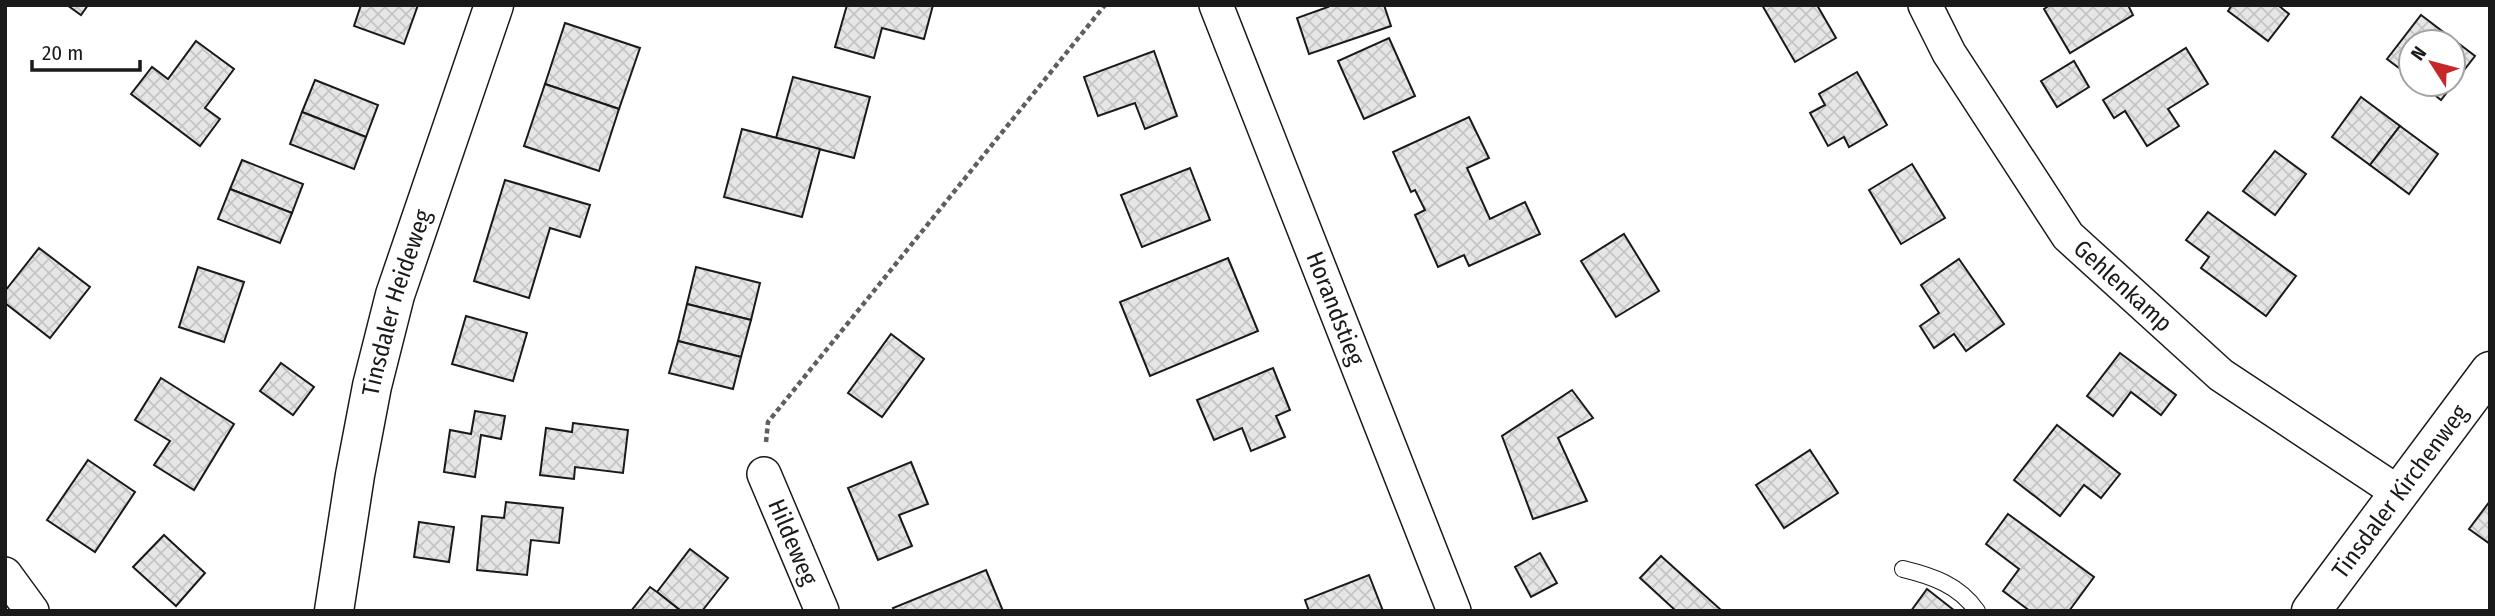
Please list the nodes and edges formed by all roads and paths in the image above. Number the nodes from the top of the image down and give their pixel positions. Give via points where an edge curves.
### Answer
1 (495, 5) edge
2 (1105, 5) edge
3 (1216, 5) edge
4 (1925, 5) edge
5 (2490, 371) edge
6 (764, 474) joint
7 (2399, 493) junction
8 (1903, 569) dead end
9 (5, 574) edge
10 (32, 611) edge
11 (334, 611) edge
12 (822, 611) edge
13 (1454, 611) edge
14 (1978, 611) edge
15 (2311, 611) edge

1 - 11 street, Tinsdaler Heideweg via 395,295 372,386
2 - 6 path via 768,422
3 - 13 street, Horandstieg
4 - 7 street, Gehlenkamp via 1950,53 2068,236 2221,375
5 - 7 street, Tinsdaler Kirchenweg
6 - 12 street, Hildeweg
7 - 15 street, Tinsdaler Kirchenweg
8 - 14 lane via 1958,590
9 - 10 street

